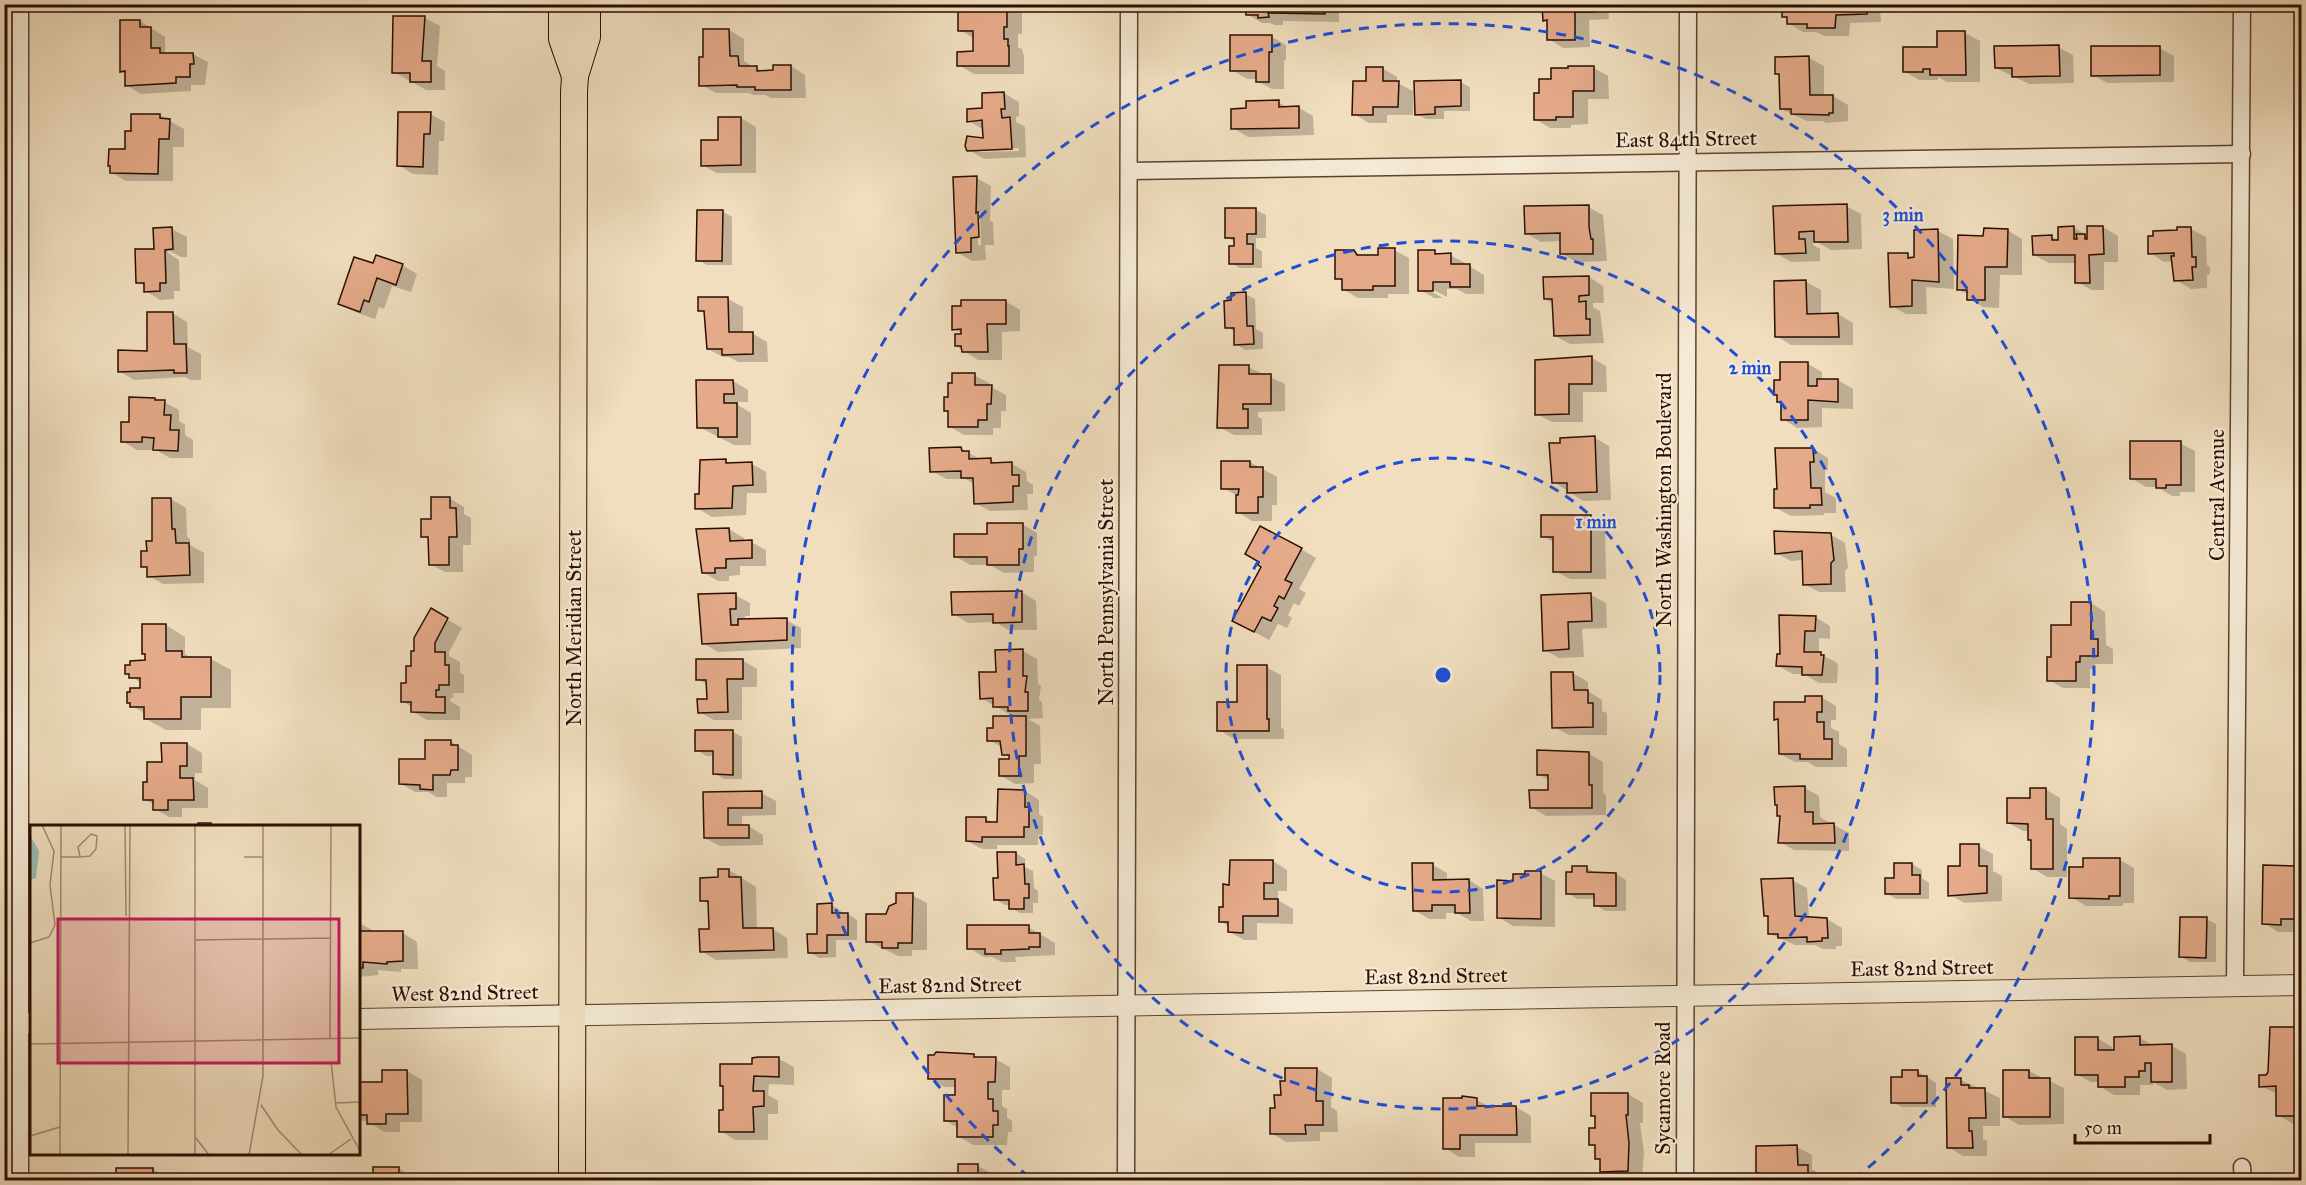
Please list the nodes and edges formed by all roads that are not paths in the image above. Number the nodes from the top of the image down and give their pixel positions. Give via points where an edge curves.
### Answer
1 (20, 4) edge
2 (562, 4) edge
3 (587, 4) edge
4 (1130, 4) edge
5 (1688, 4) edge
6 (2242, 4) edge
7 (575, 76) junction
8 (2242, 154) junction
9 (1688, 161) junction
10 (1130, 171) junction
11 (2301, 985) edge
12 (2235, 986) junction
13 (1685, 996) junction
14 (1126, 1006) junction
15 (571, 1015) junction
16 (360, 1019) edge
17 (19, 1024) edge
18 (20, 1180) edge
19 (572, 1180) edge
20 (1126, 1180) edge
21 (1685, 1180) edge

1 - 17 street
2 - 7 main road, North Meridian Street via 562,39
3 - 7 main road, North Meridian Street via 587,38
4 - 10 street, North Pennsylvania Street
5 - 9 street, North Washington Boulevard
6 - 8 street, Central Avenue
7 - 15 main road, North Meridian Street
8 - 9 street, East 84th Street
8 - 12 street, Central Avenue
9 - 10 street, East 84th Street
9 - 13 street, North Washington Boulevard
10 - 14 street, North Pennsylvania Street
11 - 12 street, East 82nd Street
12 - 13 street, East 82nd Street
13 - 14 street, East 82nd Street
13 - 21 street, Sycamore Road
14 - 15 street, East 82nd Street
14 - 20 street, North Pennsylvania Street
15 - 16 street, West 82nd Street
15 - 19 main road, North Meridian Street
17 - 18 street

